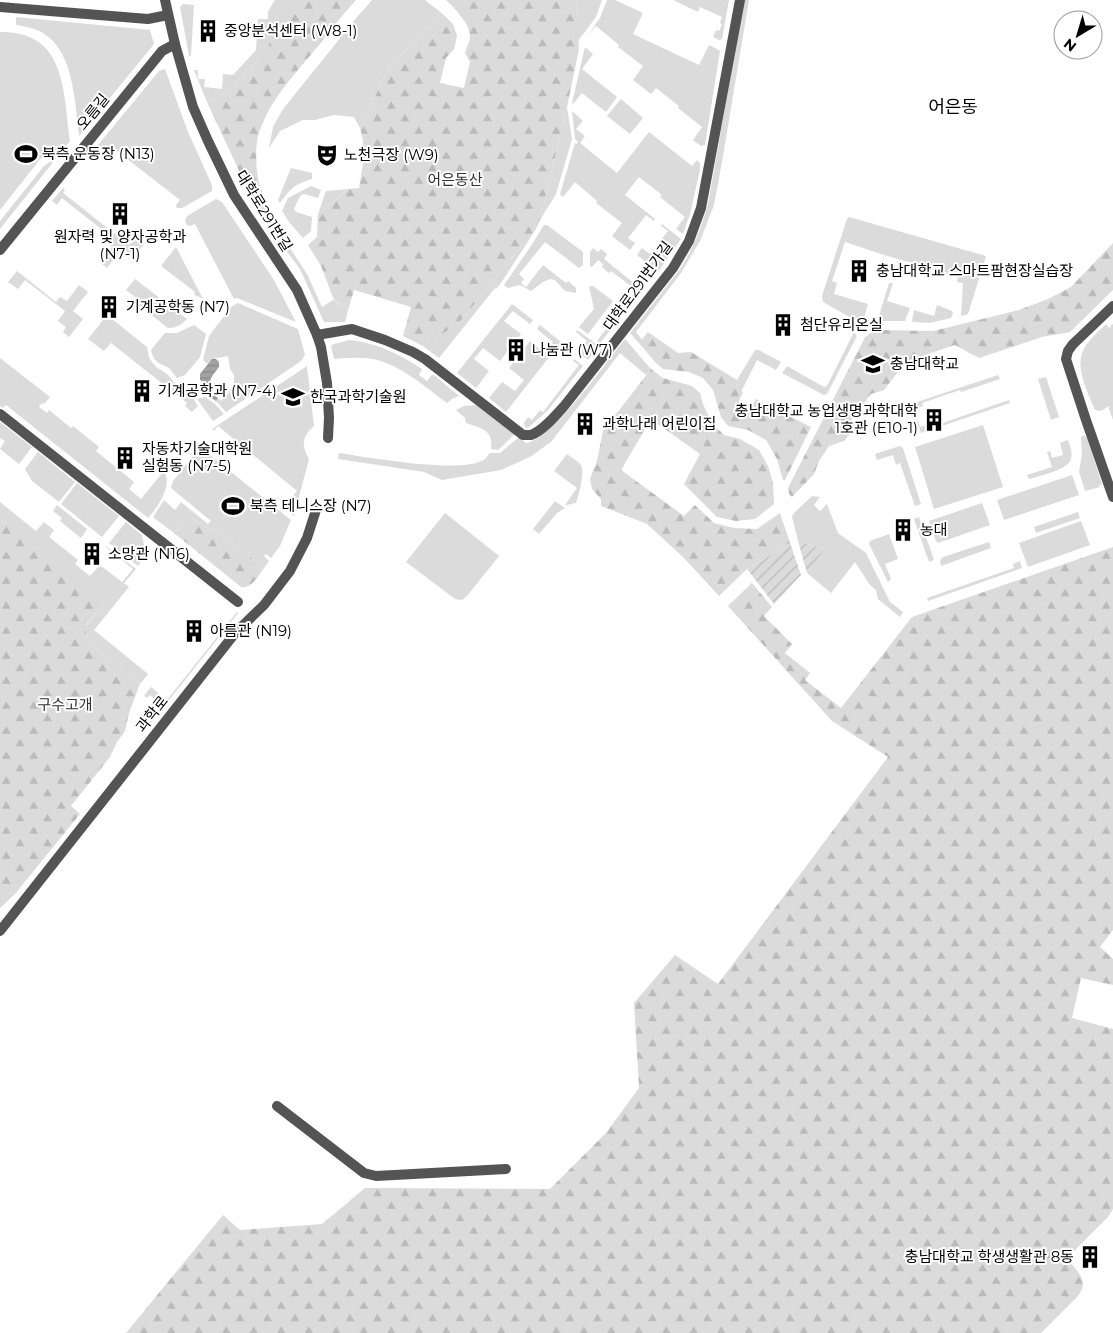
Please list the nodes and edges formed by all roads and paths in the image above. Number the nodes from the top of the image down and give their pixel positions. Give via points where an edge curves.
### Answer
1 (164, 0) edge
2 (740, 0) edge
3 (0, 7) edge
4 (168, 15) junction
5 (175, 44) junction
6 (0, 250) edge
7 (1113, 306) edge
8 (317, 335) junction
9 (0, 414) edge
10 (328, 438) dead end
11 (1113, 497) edge
12 (316, 510) dead end
13 (238, 602) dead end
14 (0, 931) edge
15 (277, 1106) dead end
16 (506, 1169) dead end

1 - 4 street, 대학로291번길
2 - 8 street, 대학로291번가길 via 701,208 688,240 673,268 565,405 539,430 523,435 425,360 385,340 352,329
3 - 4 street via 148,20
4 - 5 street, 대학로291번길
5 - 6 street, 오름길 via 162,51
5 - 8 street, 대학로291번길 via 193,107 231,190 296,290
7 - 11 street via 1070,348 1066,359
8 - 10 street, 대학로291번길 via 327,383
9 - 13 street
12 - 14 street, 과학로 via 307,538 290,571 264,605 236,632
15 - 16 street via 364,1173 376,1176

